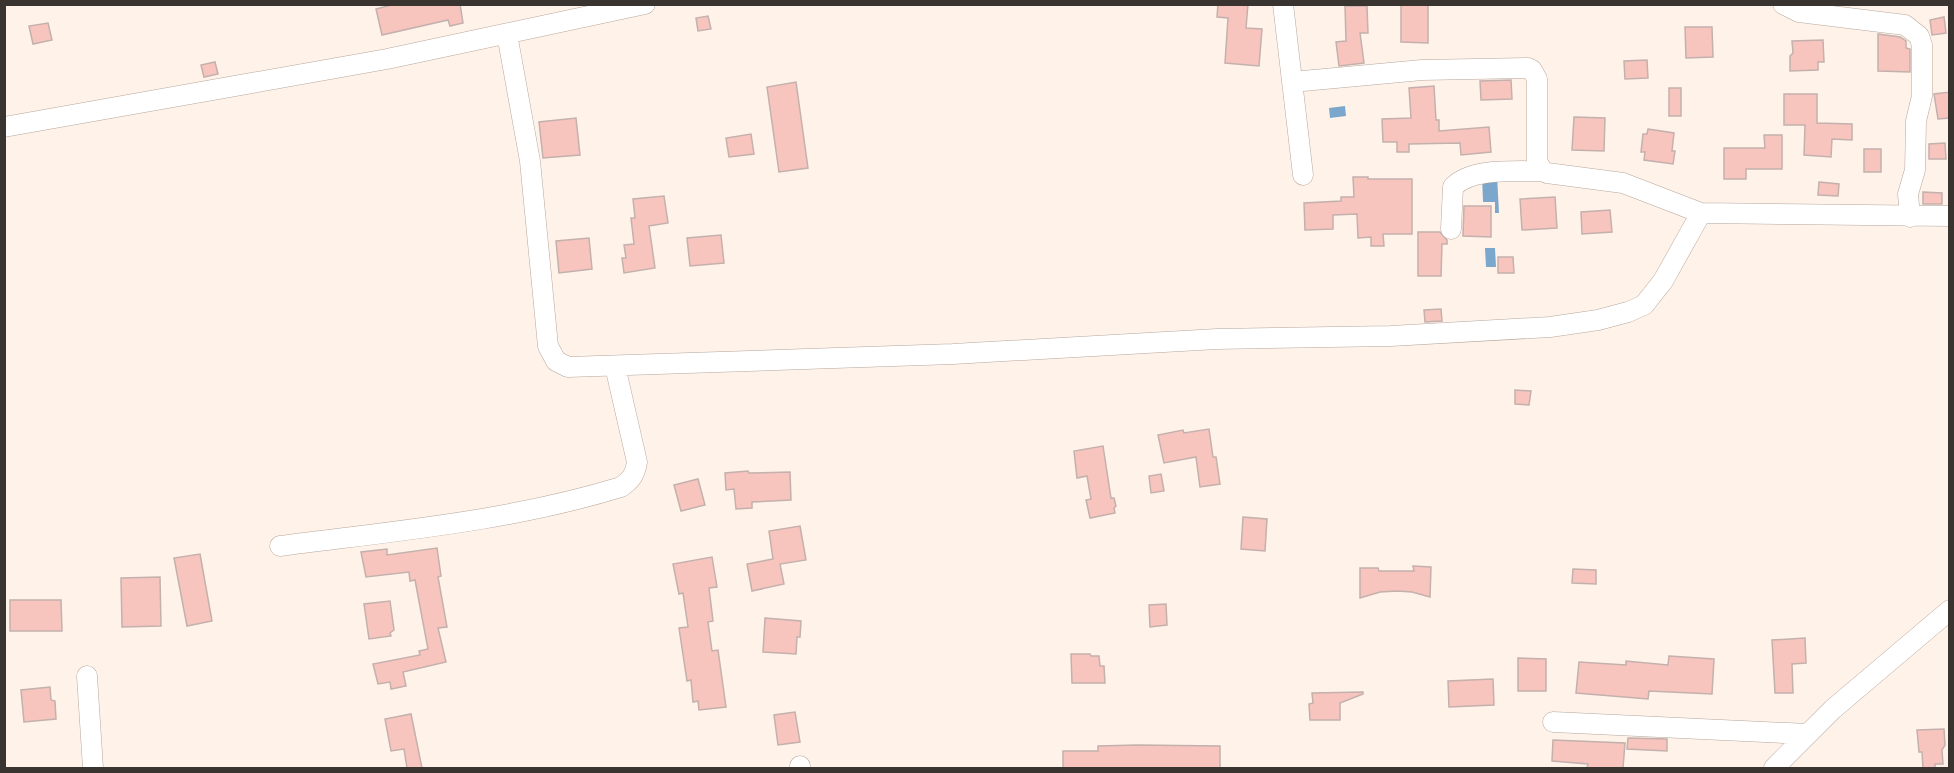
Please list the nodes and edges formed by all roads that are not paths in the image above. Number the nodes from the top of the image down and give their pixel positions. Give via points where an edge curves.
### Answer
1 (645, 4) edge
2 (1283, 4) edge
3 (1783, 4) edge
4 (507, 34) junction
5 (1292, 82) junction
6 (4, 127) edge
7 (1543, 171) junction
8 (1303, 175) dead end
9 (1701, 213) junction
10 (1950, 216) edge
11 (1910, 217) junction
12 (1451, 230) dead end
13 (615, 366) junction
14 (280, 546) dead end
15 (1950, 610) edge
16 (87, 676) dead end
17 (1553, 722) dead end
18 (1807, 734) junction
19 (93, 768) edge
20 (1774, 768) edge

1 - 4 street
2 - 5 street
3 - 11 street via 1799,12 1905,25 1919,36 1922,96 1908,194
4 - 6 street
4 - 13 street via 530,161 548,346 556,361 568,367
5 - 7 street via 1422,70 1527,68 1537,79 1537,156
5 - 8 street
7 - 9 street via 1623,183
7 - 12 street via 1479,174 1460,180 1453,187
9 - 11 street
9 - 13 street via 1663,281 1644,304 1628,312 1588,321 1516,330 1390,336 1218,339 953,354
10 - 11 street
13 - 14 street via 637,462 636,472 621,487 491,519
15 - 18 street
16 - 19 street
17 - 18 street
18 - 20 street

